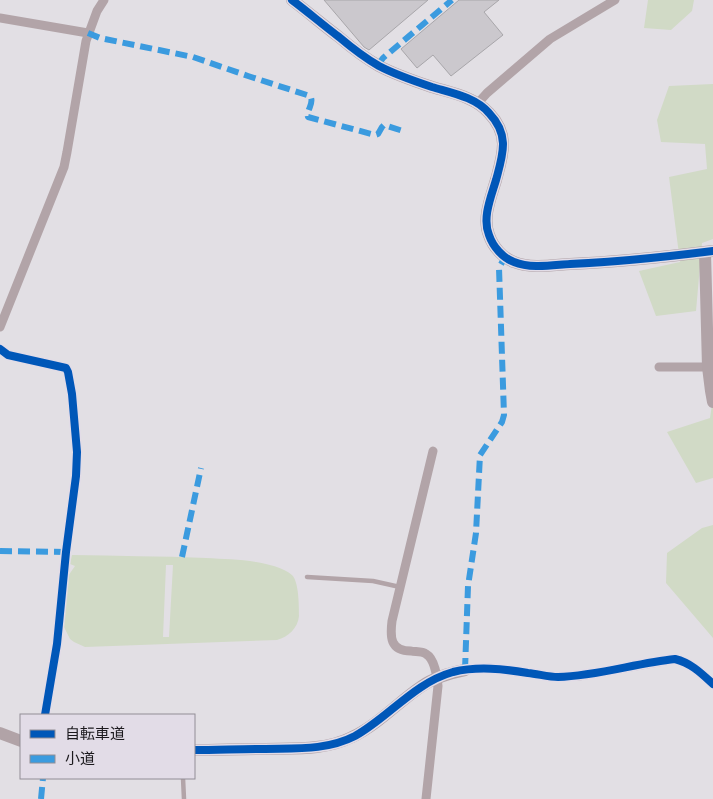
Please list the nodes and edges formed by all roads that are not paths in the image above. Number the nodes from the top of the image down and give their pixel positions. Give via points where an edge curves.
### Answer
1 (104, 0) edge
2 (292, 0) edge
3 (615, 0) edge
4 (0, 18) edge
5 (88, 34) junction
6 (478, 103) junction
7 (709, 252) edge
8 (0, 327) edge
9 (0, 349) edge
10 (659, 367) dead end
11 (708, 367) junction
12 (713, 402) edge
13 (433, 451) dead end
14 (307, 577) dead end
15 (400, 587) junction
16 (465, 670) joint
17 (437, 678) junction
18 (713, 684) edge
19 (46, 714) edge
20 (0, 733) edge
21 (20, 742) edge
22 (195, 750) edge
23 (183, 779) edge
24 (184, 799) edge
25 (426, 799) edge

1 - 5 street
2 - 6 street via 378,65
3 - 6 street via 550,39
4 - 5 street
5 - 8 street via 64,167
6 - 7 street via 492,115 502,136 504,150 486,222 488,235 507,259 531,266
7 - 11 street
9 - 19 street via 8,355 66,368 72,394 76,476
10 - 11 street
11 - 12 street
13 - 15 street
14 - 15 lane via 372,581
15 - 17 street via 391,640 399,649 426,654
16 - 17 street
16 - 18 street via 488,668 556,677 579,676 675,659 694,667
17 - 22 street via 419,688 366,730 340,742 310,748
17 - 25 street
20 - 21 street
23 - 24 lane

